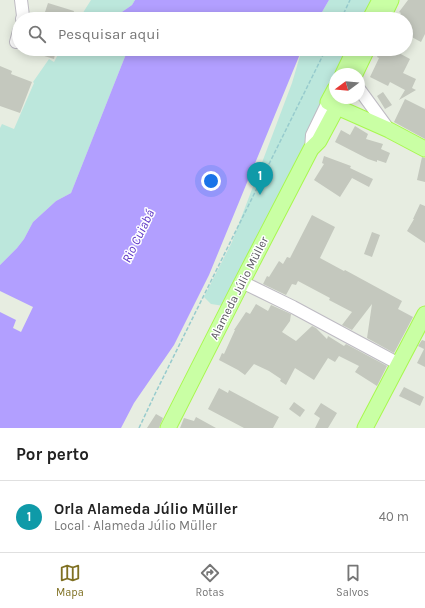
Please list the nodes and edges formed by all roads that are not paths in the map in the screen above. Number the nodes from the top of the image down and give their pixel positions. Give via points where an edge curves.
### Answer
1 (21, 0) edge
2 (380, 0) edge
3 (391, 0) edge
4 (22, 12) edge
5 (374, 12) edge
6 (385, 12) edge
7 (352, 56) edge
8 (364, 56) edge
9 (346, 68) edge
10 (358, 68) edge
11 (365, 97) edge
12 (334, 104) edge
13 (339, 104) edge
14 (389, 130) junction
15 (425, 149) edge
16 (242, 282) junction
17 (425, 314) edge
18 (399, 364) junction
19 (168, 428) edge
20 (365, 428) edge

1 - 4 street
2 - 5 main road
3 - 6 main road
7 - 9 main road
8 - 10 main road
11 - 14 street
12 - 16 main road, Alameda Júlio Müller via 319,141 311,149
13 - 14 main road
14 - 15 main road
16 - 18 street
16 - 19 main road, Alameda Júlio Müller
17 - 18 main road
18 - 20 main road

